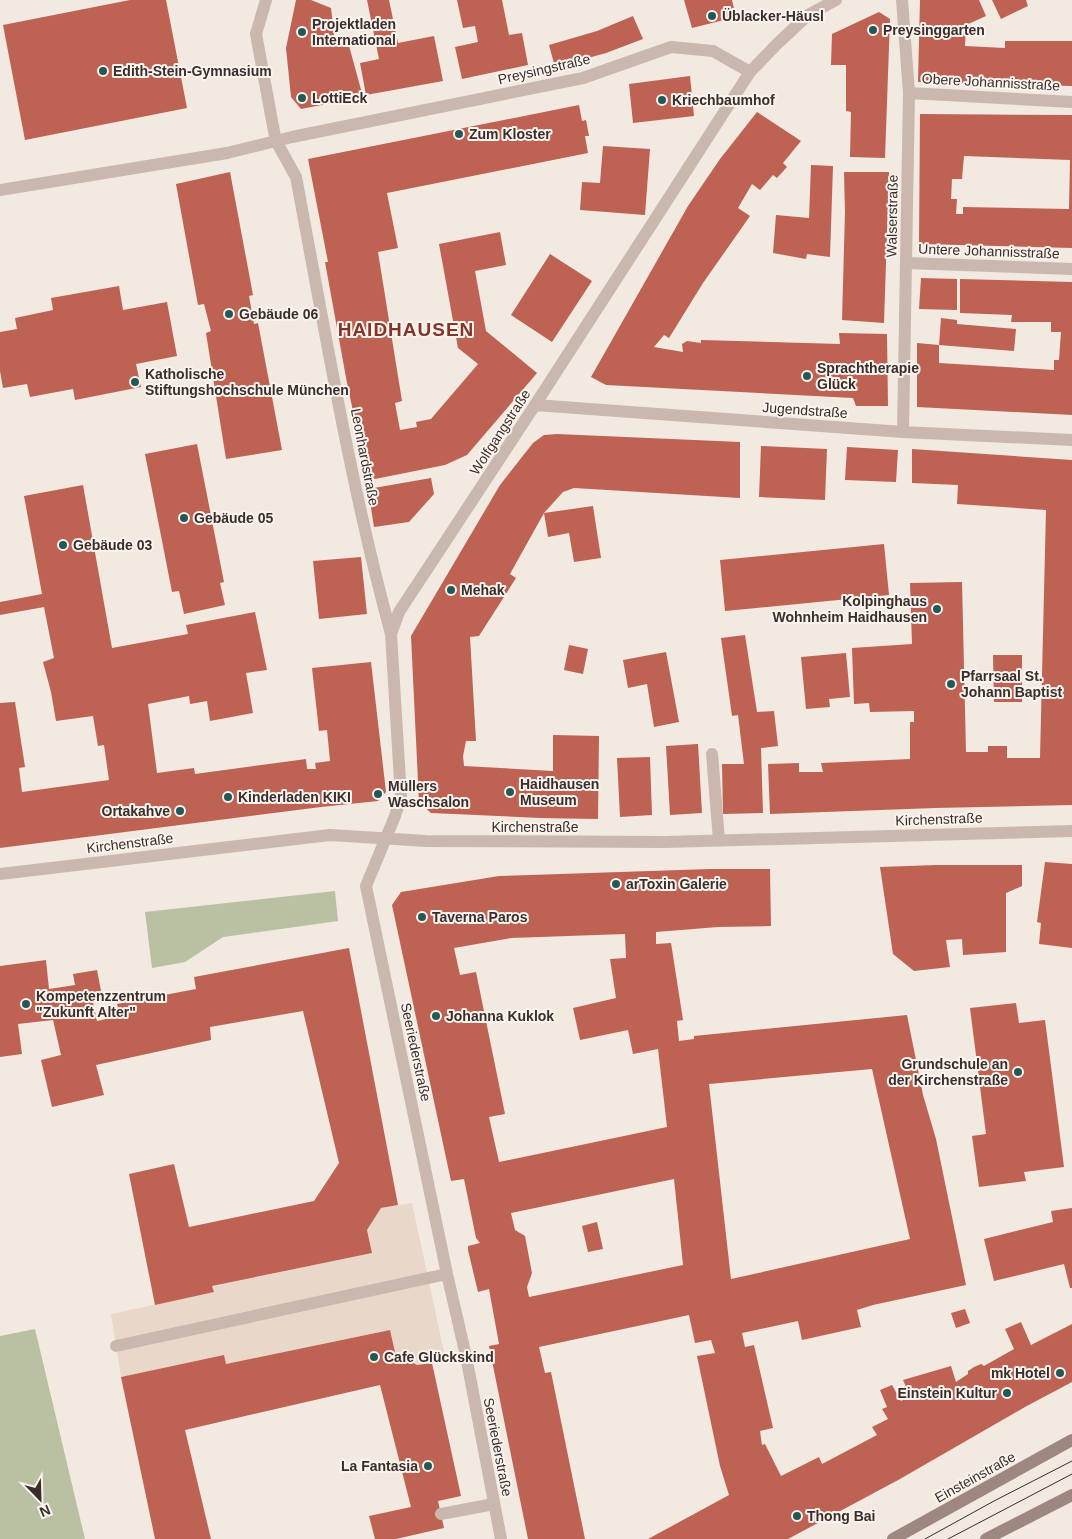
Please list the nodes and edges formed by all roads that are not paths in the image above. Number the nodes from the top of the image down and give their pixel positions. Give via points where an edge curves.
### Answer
1 (266, 0) edge
2 (836, 0) edge
3 (902, 0) edge
4 (750, 72) junction
5 (909, 93) junction
6 (1072, 102) edge
7 (276, 141) junction
8 (0, 190) edge
9 (906, 263) junction
10 (1072, 268) edge
11 (536, 405) junction
12 (903, 432) junction
13 (1072, 440) edge
14 (391, 634) junction
15 (712, 754) dead end
16 (1072, 831) edge
17 (385, 839) junction
18 (719, 840) junction
19 (0, 874) edge
20 (447, 1274) junction
21 (116, 1346) dead end
22 (1072, 1440) edge
23 (1072, 1495) edge
24 (494, 1504) junction
25 (441, 1514) dead end
26 (501, 1539) edge
27 (893, 1539) edge
28 (986, 1539) edge

1 - 7 street, Leonhardstraße via 256,34
2 - 4 street via 808,15
3 - 5 street, Walserstraße
4 - 7 street, Preysingstraße via 713,51 671,47 583,78
4 - 11 street, Wolfgangstraße
5 - 6 street, Obere Johannisstraße
5 - 9 street, Walserstraße
7 - 8 street, Preysingstraße
7 - 14 street, Leonhardstraße via 296,177 355,486 372,567
9 - 10 street, Untere Johannisstraße
9 - 12 street, Walserstraße
11 - 12 street, Jugendstraße
11 - 14 street, Wolfgangstraße via 399,612
12 - 13 street, Jugendstraße
14 - 17 street, Wolfgangstraße via 401,797
15 - 18 street
16 - 18 street, Kirchenstraße
17 - 18 street, Kirchenstraße via 444,842
17 - 19 street, Kirchenstraße via 330,835
17 - 20 street, Seeriederstraße via 366,886
20 - 21 street
20 - 24 street, Seeriederstraße
22 - 27 main road, Einsteinstraße
23 - 28 main road
24 - 25 street
24 - 26 street, Seeriederstraße

